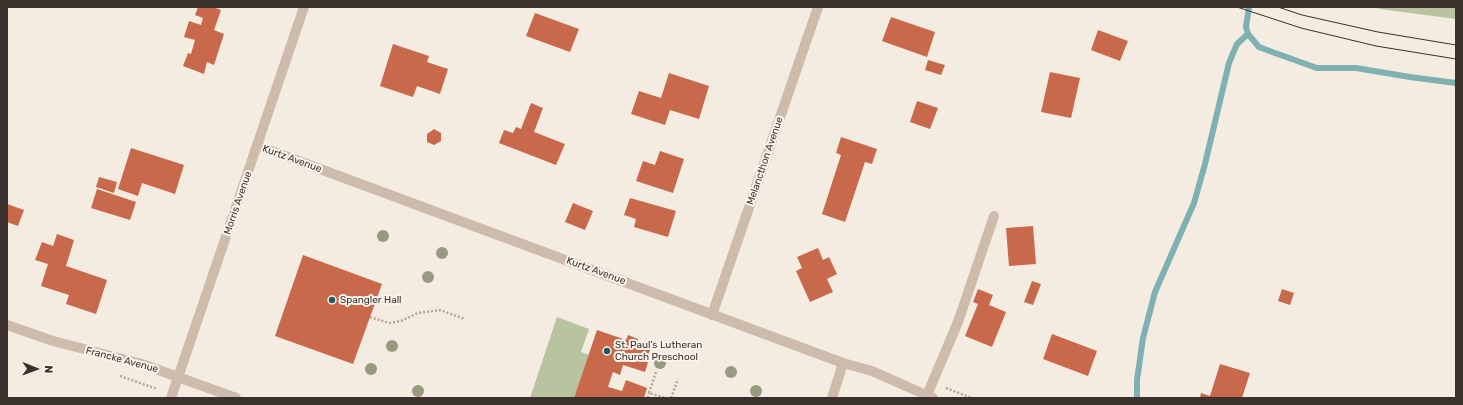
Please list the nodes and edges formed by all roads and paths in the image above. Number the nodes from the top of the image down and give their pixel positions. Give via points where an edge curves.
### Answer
1 (304, 7) edge
2 (818, 7) edge
3 (258, 146) junction
4 (994, 216) dead end
5 (712, 315) junction
6 (370, 316) dead end
7 (465, 319) dead end
8 (7, 325) edge
9 (843, 364) junction
10 (656, 372) dead end
11 (178, 377) junction
12 (678, 379) dead end
13 (649, 393) junction
14 (930, 396) edge
15 (171, 398) edge
16 (236, 398) edge
17 (648, 398) edge
18 (666, 398) edge
19 (671, 398) edge
20 (832, 398) edge

1 - 3 street, Morris Avenue
2 - 5 street, Melancthon Avenue
3 - 5 street, Kurtz Avenue
3 - 11 street, Morris Avenue
4 - 14 street
5 - 9 street, Kurtz Avenue
6 - 7 path via 389,323 401,321 418,313 440,310
8 - 11 street, Francke Avenue via 52,341 142,364
9 - 14 street, Kurtz Avenue via 872,372
9 - 20 street
10 - 13 path
11 - 15 street, Morris Avenue
11 - 16 street, Francke Avenue
12 - 19 path
13 - 17 path
13 - 18 path

